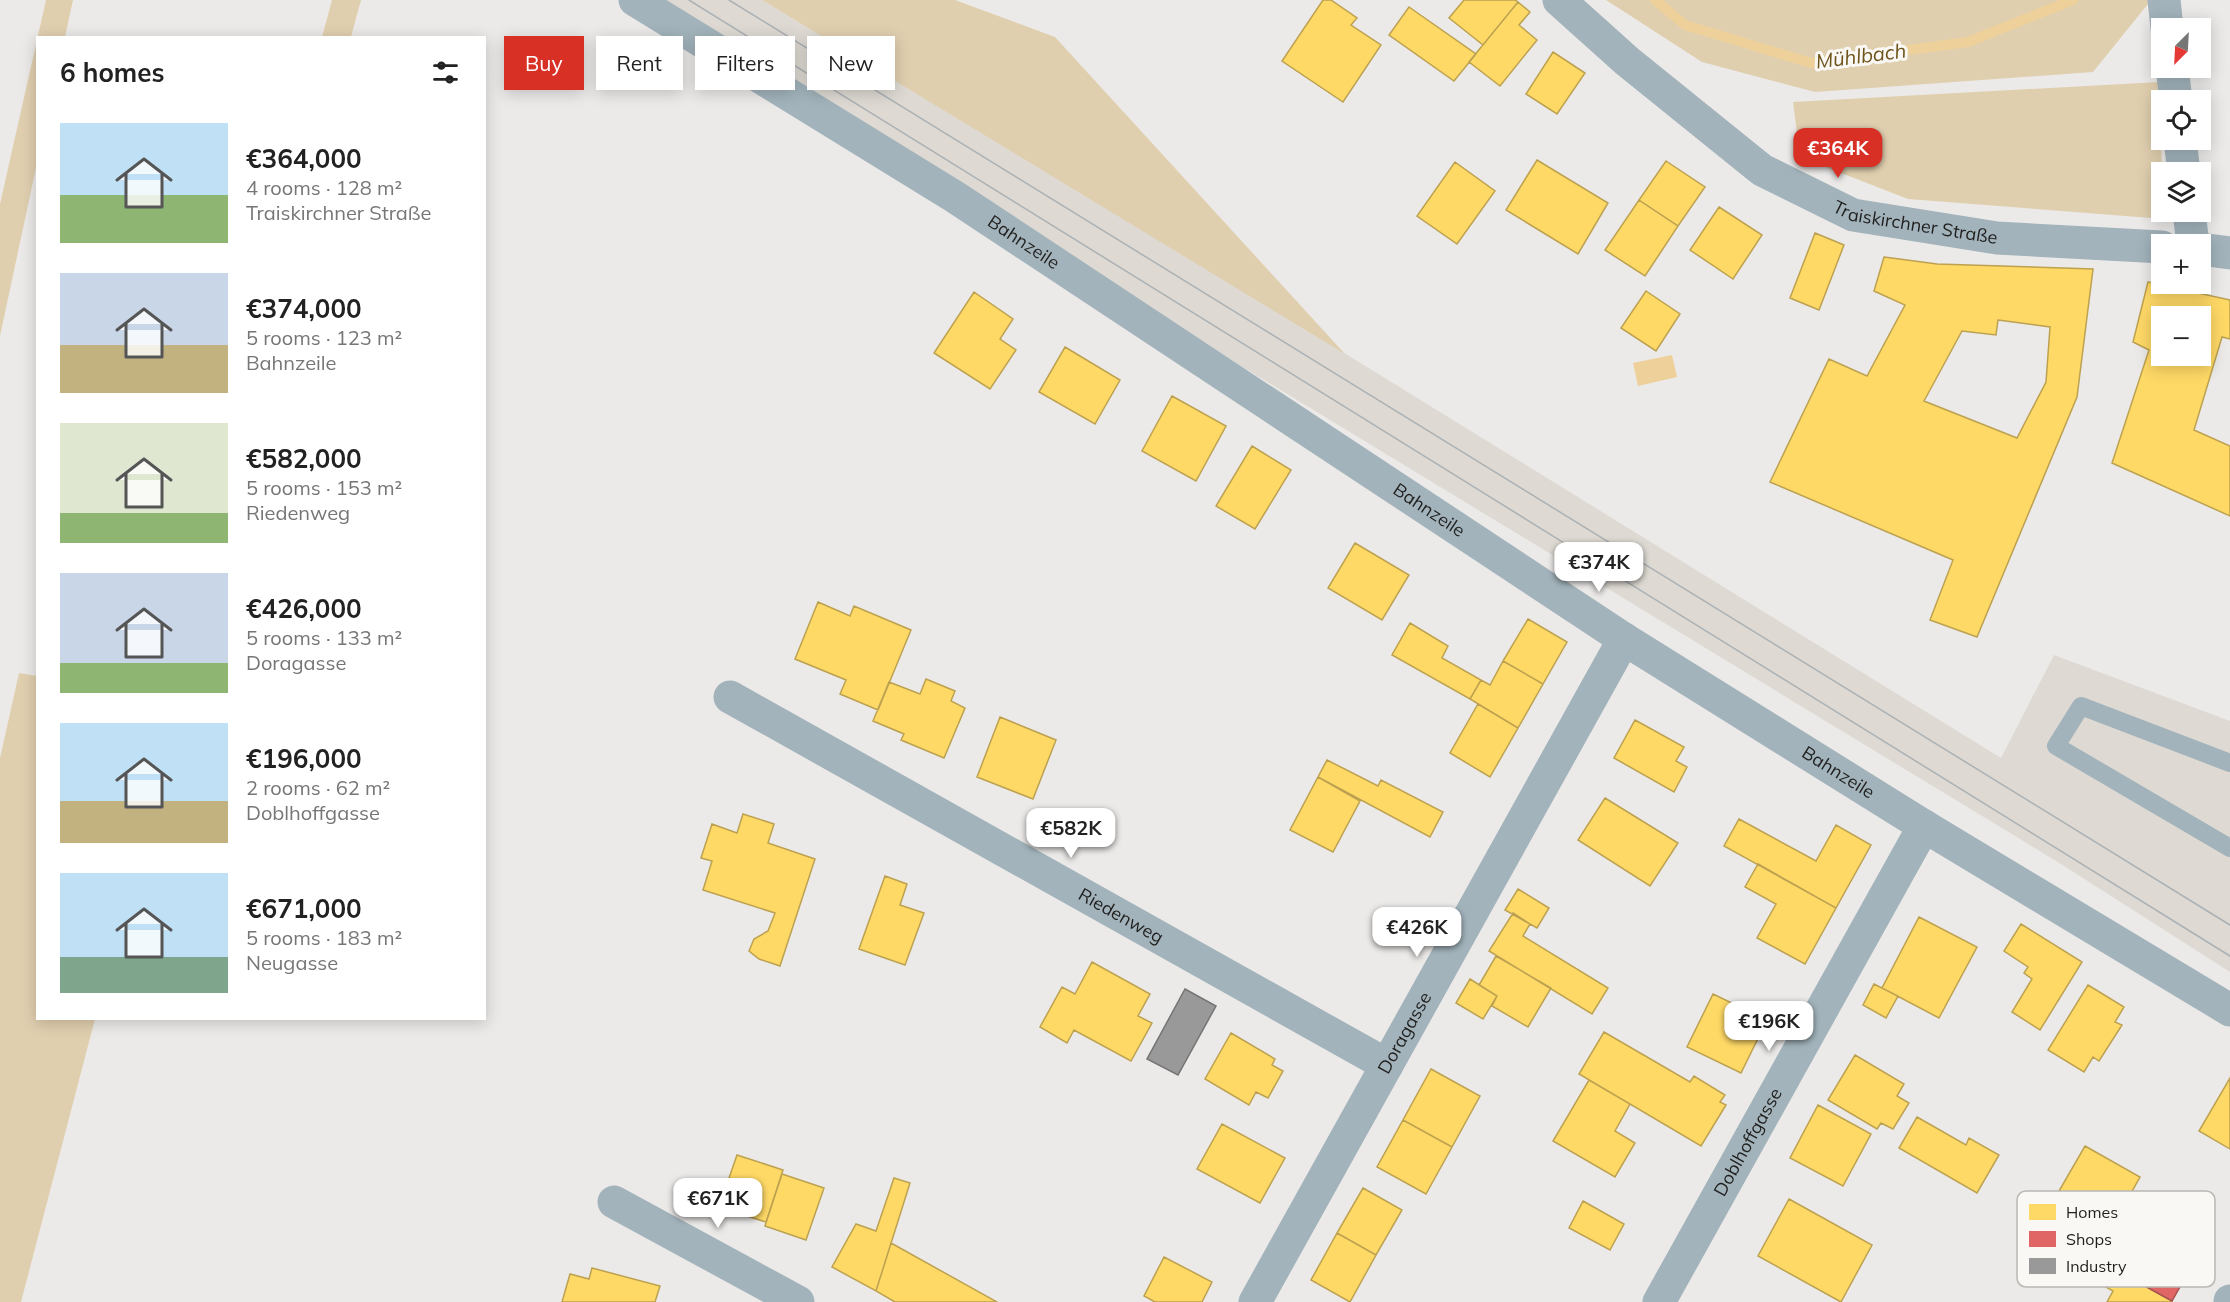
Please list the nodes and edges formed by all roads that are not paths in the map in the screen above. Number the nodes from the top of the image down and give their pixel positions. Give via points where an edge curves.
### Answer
1 (635, 0) edge
2 (1559, 0) edge
3 (2164, 0) edge
4 (2167, 18) edge
5 (2151, 246) edge
6 (2211, 250) edge
7 (2230, 253) edge
8 (1624, 639) junction
9 (730, 697) dead end
10 (2230, 763) edge
11 (1924, 826) junction
12 (2230, 848) edge
13 (2230, 1010) edge
14 (1387, 1065) junction
15 (614, 1202) dead end
16 (798, 1302) edge
17 (1255, 1302) edge
18 (1659, 1302) edge

1 - 8 street, Bahnzeile via 955,196
2 - 5 street, Traiskirchner Straße via 1761,170 1853,215 1997,238
3 - 4 street
6 - 7 street
8 - 11 street, Bahnzeile
8 - 14 street, Doragasse
9 - 14 street, Riedenweg
10 - 12 lane via 2081,706 2056,746
11 - 13 street, Bahnzeile
11 - 18 street, Doblhoffgasse
14 - 17 street, Doragasse
15 - 16 street

